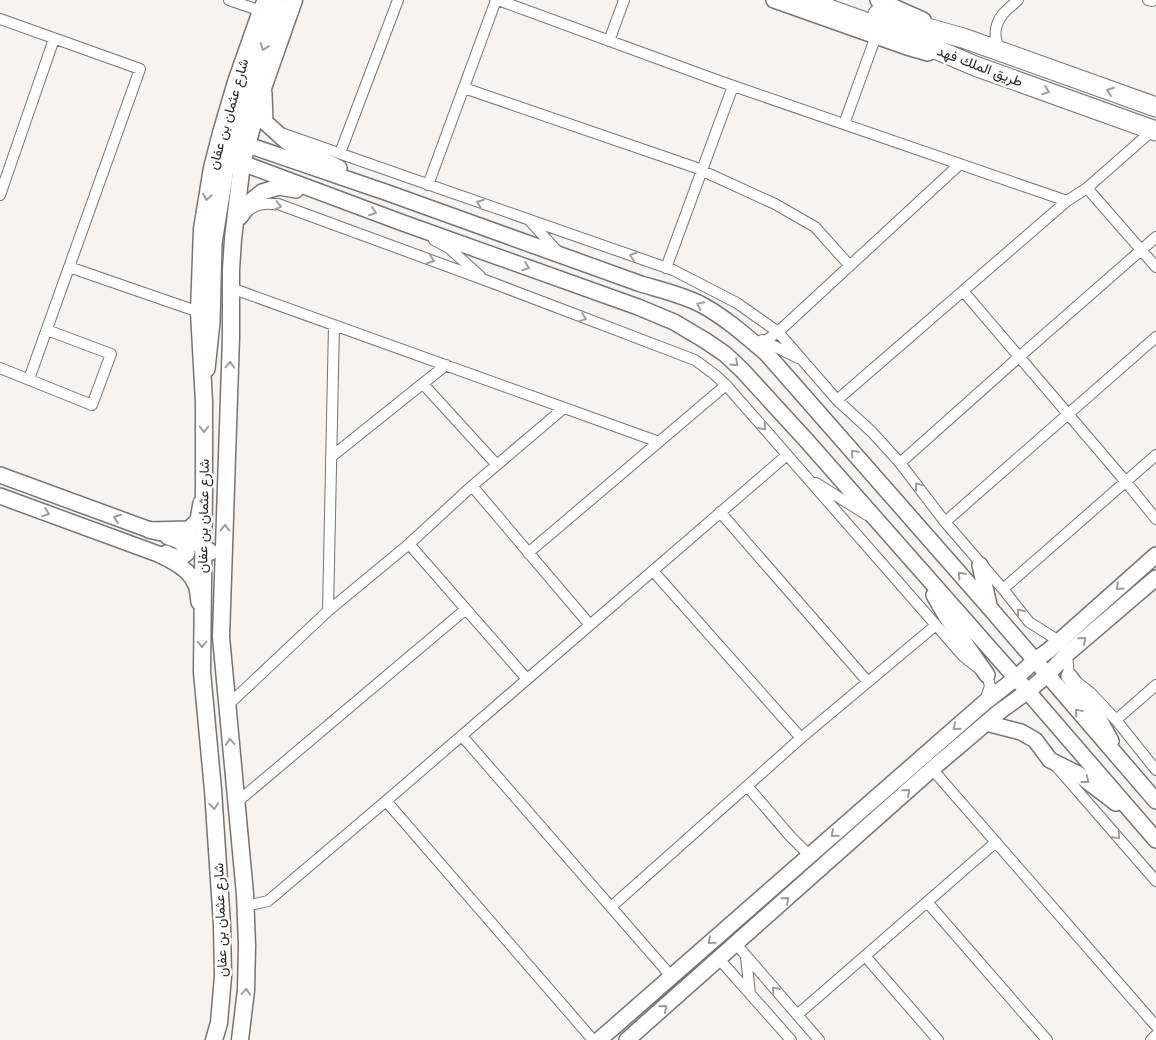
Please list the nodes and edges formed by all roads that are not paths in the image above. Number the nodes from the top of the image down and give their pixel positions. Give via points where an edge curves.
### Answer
1 (229, 0) edge
2 (278, 0) edge
3 (294, 0) edge
4 (398, 0) edge
5 (497, 0) edge
6 (624, 0) edge
7 (774, 0) edge
8 (804, 0) edge
9 (839, 0) edge
10 (878, 0) edge
11 (1018, 0) edge
12 (1148, 0) edge
13 (1154, 0) edge
14 (264, 6) edge
15 (0, 19) edge
16 (876, 36) junction
17 (54, 38) junction
18 (962, 38) junction
19 (609, 41) junction
20 (1006, 53) junction
21 (975, 66) junction
22 (733, 86) junction
23 (264, 88) junction
24 (464, 88) junction
25 (1156, 107) edge
26 (844, 124) junction
27 (1155, 130) edge
28 (274, 131) junction
29 (248, 145) junction
30 (229, 151) junction
31 (340, 153) junction
32 (242, 163) junction
33 (960, 164) junction
34 (702, 171) junction
35 (428, 184) junction
36 (1087, 188) junction
37 (388, 193) junction
38 (0, 195) edge
39 (339, 199) junction
40 (1067, 201) junction
41 (240, 217) junction
42 (529, 220) junction
43 (403, 223) junction
44 (1156, 237) edge
45 (233, 239) junction
46 (1141, 250) junction
47 (562, 256) junction
48 (850, 266) junction
49 (1156, 267) edge
50 (69, 268) junction
51 (666, 268) junction
52 (486, 280) junction
53 (231, 288) junction
54 (963, 291) junction
55 (199, 312) junction
56 (731, 324) junction
57 (334, 325) junction
58 (47, 330) junction
59 (778, 332) junction
60 (1156, 336) edge
61 (765, 341) junction
62 (1019, 357) junction
63 (805, 362) junction
64 (446, 365) junction
65 (0, 368) edge
66 (29, 379) junction
67 (423, 384) junction
68 (726, 385) junction
69 (837, 400) junction
70 (204, 402) junction
71 (564, 408) junction
72 (1068, 414) junction
73 (659, 442) junction
74 (787, 455) junction
75 (1156, 455) edge
76 (331, 457) junction
77 (900, 463) junction
78 (497, 464) junction
79 (0, 476) edge
80 (806, 477) junction
81 (1126, 482) junction
82 (472, 486) junction
83 (204, 489) junction
84 (0, 496) edge
85 (720, 512) junction
86 (876, 520) junction
87 (1156, 520) edge
88 (945, 522) junction
89 (150, 530) junction
90 (130, 544) junction
91 (409, 544) junction
92 (203, 546) junction
93 (528, 553) junction
94 (1156, 556) edge
95 (917, 565) junction
96 (980, 565) junction
97 (653, 571) junction
98 (1156, 578) edge
99 (223, 583) junction
100 (1003, 589) junction
101 (989, 607) junction
102 (466, 609) junction
103 (328, 611) junction
104 (202, 613) junction
105 (590, 625) junction
106 (936, 625) junction
107 (1063, 647) junction
108 (1035, 660) junction
109 (987, 675) junction
110 (1047, 675) junction
111 (1069, 676) junction
112 (1016, 678) junction
113 (527, 679) junction
114 (868, 682) junction
115 (1156, 685) edge
116 (1028, 691) junction
117 (984, 703) junction
118 (227, 706) junction
119 (1116, 720) junction
120 (986, 723) junction
121 (462, 736) junction
122 (801, 738) junction
123 (1050, 760) junction
124 (1127, 768) junction
125 (932, 769) junction
126 (1156, 770) edge
127 (747, 786) junction
128 (386, 801) junction
129 (1156, 802) edge
130 (236, 803) junction
131 (1141, 823) junction
132 (1156, 840) edge
133 (996, 842) junction
134 (809, 855) junction
135 (1156, 881) edge
136 (927, 902) junction
137 (245, 906) junction
138 (611, 907) junction
139 (222, 944) junction
140 (736, 944) junction
141 (746, 956) junction
142 (865, 956) junction
143 (719, 959) junction
144 (671, 976) junction
145 (750, 994) junction
146 (797, 1015) junction
147 (1156, 1026) edge
148 (1156, 1036) edge
149 (214, 1040) edge
150 (224, 1040) edge
151 (240, 1040) edge
152 (593, 1040) edge
153 (599, 1040) edge
154 (627, 1040) edge
155 (791, 1040) edge
156 (819, 1040) edge
157 (938, 1040) edge
158 (1048, 1040) edge
159 (1151, 1040) edge

1 - 14 street
2 -> 30 street
3 - 23 main road, شارع عثمان بن عفان
4 - 31 street
5 - 19 street
5 - 24 street
6 - 19 street
7 - 16 street
8 - 21 highway, طريق الملك فهد via 907,37
9 - 18 highway, طريق الملك فهد
10 - 18 street
11 - 20 street via 999,19 995,36 999,48
12 - 13 street
14 -> 55 main road, شارع عثمان بن عفان via 236,82 212,168 202,229
15 - 17 street
16 - 21 street
16 - 26 street
17 - 38 street
17 - 50 street via 140,69
18 - 20 highway, طريق الملك فهد
19 - 22 street
25 -> 20 highway, طريق الملك فهد
21 -> 27 highway, طريق الملك فهد
22 - 26 street
22 - 34 street
23 - 28 street via 265,122
23 - 29 main road, شارع عثمان بن عفان
24 - 34 street
24 - 35 street
26 - 33 street
27 - 36 street
28 - 31 street
28 - 37 street via 287,142
29 - 30 street
29 - 32 main road, شارع عثمان بن عفان
29 - 37 street
30 - 32 street
30 - 70 street via 214,242 212,322
31 - 35 street
32 - 39 street
32 - 45 main road, شارع عثمان بن عفان
33 - 40 street
33 - 48 street
34 - 48 street via 775,204 815,227
34 - 51 street
42 -> 35 street
36 - 40 street
36 - 46 street
37 - 47 street
39 - 41 street via 279,187 262,192
39 -> 43 street
40 - 54 street
41 - 45 street
41 -> 52 street via 255,205 278,204
42 - 47 street
51 -> 42 street
43 - 52 street via 449,248
43 -> 86 street via 638,307 674,322 706,341 742,370
44 - 46 street
45 - 53 main road, شارع عثمان بن عفان
46 - 49 street
46 - 62 street
56 -> 47 street via 702,305
48 - 59 street
50 - 55 street
50 - 58 street
51 - 59 street via 737,303
52 -> 68 street via 695,360
53 - 57 street
99 -> 53 main road, شارع عثمان بن عفان
54 - 62 street
54 - 69 street
55 - 70 main road, شارع عثمان بن عفان
56 - 61 street
101 -> 56 street via 766,353
57 - 64 street
57 - 76 street
58 - 66 street
58 - 66 street via 111,354 92,405
59 - 61 street
59 - 63 street
60 - 72 street
61 - 63 street
62 - 72 street
62 - 77 street
63 - 69 street
64 - 67 street
64 - 71 street
65 - 66 street
67 - 76 street
67 - 78 street
68 - 73 street
68 -> 74 street
69 - 77 street
70 -> 83 main road, شارع عثمان بن عفان
71 - 73 street
71 - 78 street
72 - 81 street
72 - 88 street
73 - 93 street
74 - 80 street
74 - 85 street
75 - 81 street
76 - 103 street
88 -> 77 street
78 - 82 street
89 -> 79 street
80 - 86 street
80 - 106 street
81 - 87 street
81 - 100 street
82 - 91 street
82 - 93 street
83 - 89 street via 198,520 189,529
83 - 92 main road, شارع عثمان بن عفان
84 -> 90 street
85 - 97 street
85 - 114 street
86 - 95 street
88 - 96 street
89 - 90 street via 181,542 187,553 177,558 160,550
89 - 92 main road via 188,538
90 - 104 street via 158,554 188,573 196,584
91 - 102 street
91 - 103 street
92 - 99 main road via 221,569
92 - 104 main road, شارع عثمان بن عفان
93 - 105 street
94 -> 107 street
95 - 109 street via 946,616
95 - 112 street
96 - 100 street
96 - 101 street
97 - 105 street
97 - 122 street
107 -> 98 street
99 - 118 main road, شارع عثمان بن عفان via 221,637
107 -> 100 street via 1028,622
101 - 108 street
102 - 113 street
102 - 130 street
103 - 118 street
104 -> 139 main road, شارع عثمان بن عفان via 202,672 214,800
105 - 113 street
106 - 109 street via 963,656
106 - 114 street
107 - 108 street via 1048,651
107 - 110 street
107 - 111 street
108 - 110 street
108 - 112 street
109 - 117 street via 990,686
110 - 116 street
124 -> 110 street
111 - 119 street via 1091,693
111 - 124 street via 1094,710
112 - 116 street
112 - 117 street
113 - 121 street
114 - 122 street
115 - 119 street
116 - 120 street
116 - 131 street
117 -> 134 street
130 -> 118 main road, شارع عثمان بن عفان
119 - 126 street
120 - 123 street via 1021,732 1035,740
120 - 125 street
121 - 128 street
121 - 138 street
122 - 127 street
123 -> 131 street via 1078,774
123 -> 135 street
124 - 129 street
125 - 133 street
140 -> 125 street
127 - 134 street
127 - 138 street
128 - 137 street via 268,901
128 - 152 street
130 - 137 main road, شارع عثمان بن عفان
131 - 132 street
133 - 136 street
133 - 147 street
134 -> 144 street
136 - 142 street
136 - 158 street
151 -> 137 main road, شارع عثمان بن عفان via 246,990
138 - 144 street
139 - 149 main road, شارع عثمان بن عفان via 223,976 219,1023
139 - 150 main road via 231,980
140 - 141 street
140 - 143 street
141 - 145 street
146 -> 141 street
142 - 146 street
142 - 157 street
143 - 145 street
154 -> 143 street
144 - 153 street
145 - 155 street
146 - 156 street
148 - 159 street

